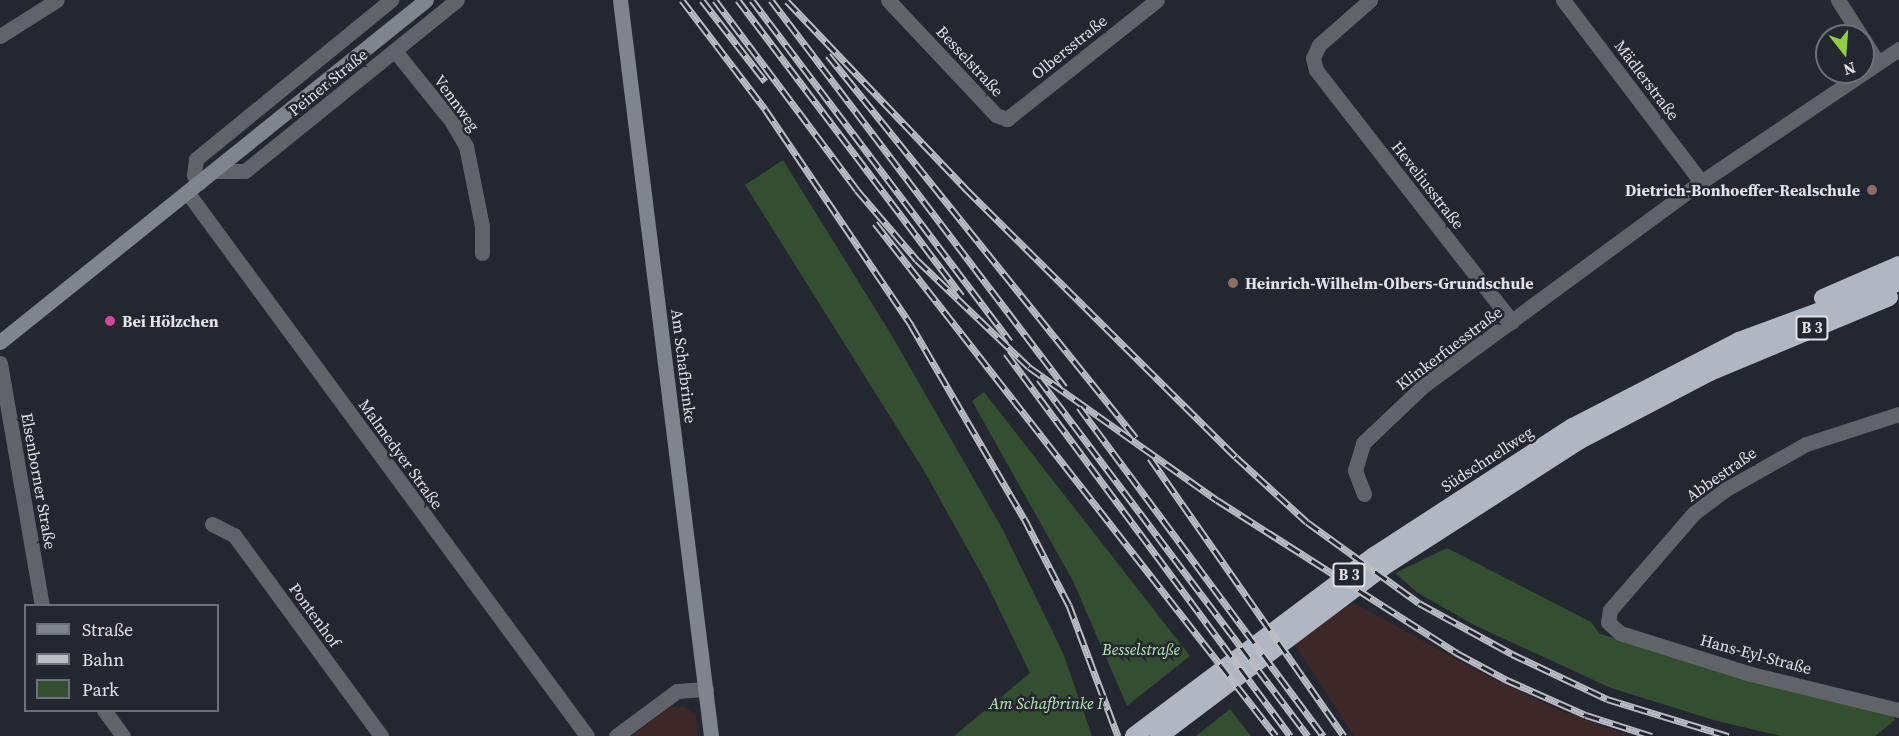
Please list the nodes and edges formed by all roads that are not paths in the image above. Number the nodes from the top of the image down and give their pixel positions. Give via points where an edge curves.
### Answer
1 (57, 0) edge
2 (391, 0) edge
3 (426, 0) edge
4 (457, 0) edge
5 (620, 0) edge
6 (888, 0) edge
7 (1157, 0) edge
8 (1370, 0) edge
9 (1563, 0) edge
10 (1838, 0) edge
11 (1853, 24) edge
12 (0, 36) edge
13 (1899, 49) edge
14 (395, 51) junction
15 (1875, 58) edge
16 (1878, 63) junction
17 (1002, 119) joint
18 (214, 171) junction
19 (200, 182) junction
20 (1701, 182) junction
21 (187, 192) junction
22 (482, 254) dead end
23 (1899, 266) edge
24 (1899, 282) edge
25 (1899, 293) edge
26 (1899, 304) edge
27 (1865, 308) junction
28 (1512, 322) junction
29 (1739, 341) junction
30 (0, 342) edge
31 (0, 363) edge
32 (1899, 414) edge
33 (1364, 494) dead end
34 (212, 524) dead end
35 (42, 604) edge
36 (1608, 622) joint
37 (706, 689) junction
38 (1899, 710) edge
39 (105, 712) edge
40 (123, 736) edge
41 (381, 736) edge
42 (587, 736) edge
43 (616, 736) edge
44 (711, 736) edge
45 (1134, 736) edge
46 (1159, 736) edge

1 - 12 street
2 - 19 street, Peiner Straße via 196,159 194,175
3 - 18 street, Peiner Straße
4 - 14 street, Peiner Straße
5 - 37 street, Am Schafbrinke
6 - 17 street, Besselstraße
7 - 17 street, Olbersstraße via 1020,110
8 - 28 street, Heveliusstraße via 1318,45 1313,58 1316,70
9 - 20 street, Mädlerstraße
10 - 11 street
13 - 16 street, Klinkerfuesstraße
14 - 18 street, Peiner Straße via 246,171
14 - 22 street, Vennweg via 452,122 466,146 482,226
15 - 16 street
16 - 20 street, Klinkerfuesstraße
18 - 19 street, Peiner Straße
19 - 21 street, Peiner Straße
20 - 28 street, Klinkerfuesstraße
21 - 30 street, Peiner Straße
21 - 42 street, Malmedyer Straße
23 - 29 highway via 1788,313
24 - 29 highway, Südschnellweg / B 3
25 - 27 highway, Südschnellweg / B 3
26 - 27 highway
27 - 46 highway, Südschnellweg / B 3 via 1710,372 1580,440 1383,567
28 - 33 street, Klinkerfuesstraße via 1424,386 1363,443 1355,471
29 - 45 highway, Südschnellweg / B 3 via 1637,392 1489,479 1374,556
31 - 35 street, Elsenborner Straße
32 - 36 street, Abbestraße via 1806,444 1726,489 1694,513 1610,610
34 - 41 street, Pontenhof via 234,535
36 - 38 street, Hans-Eyl-Straße via 1620,633 1751,674
37 - 43 street via 677,691
37 - 44 street, Am Schafbrinke
39 - 40 street

